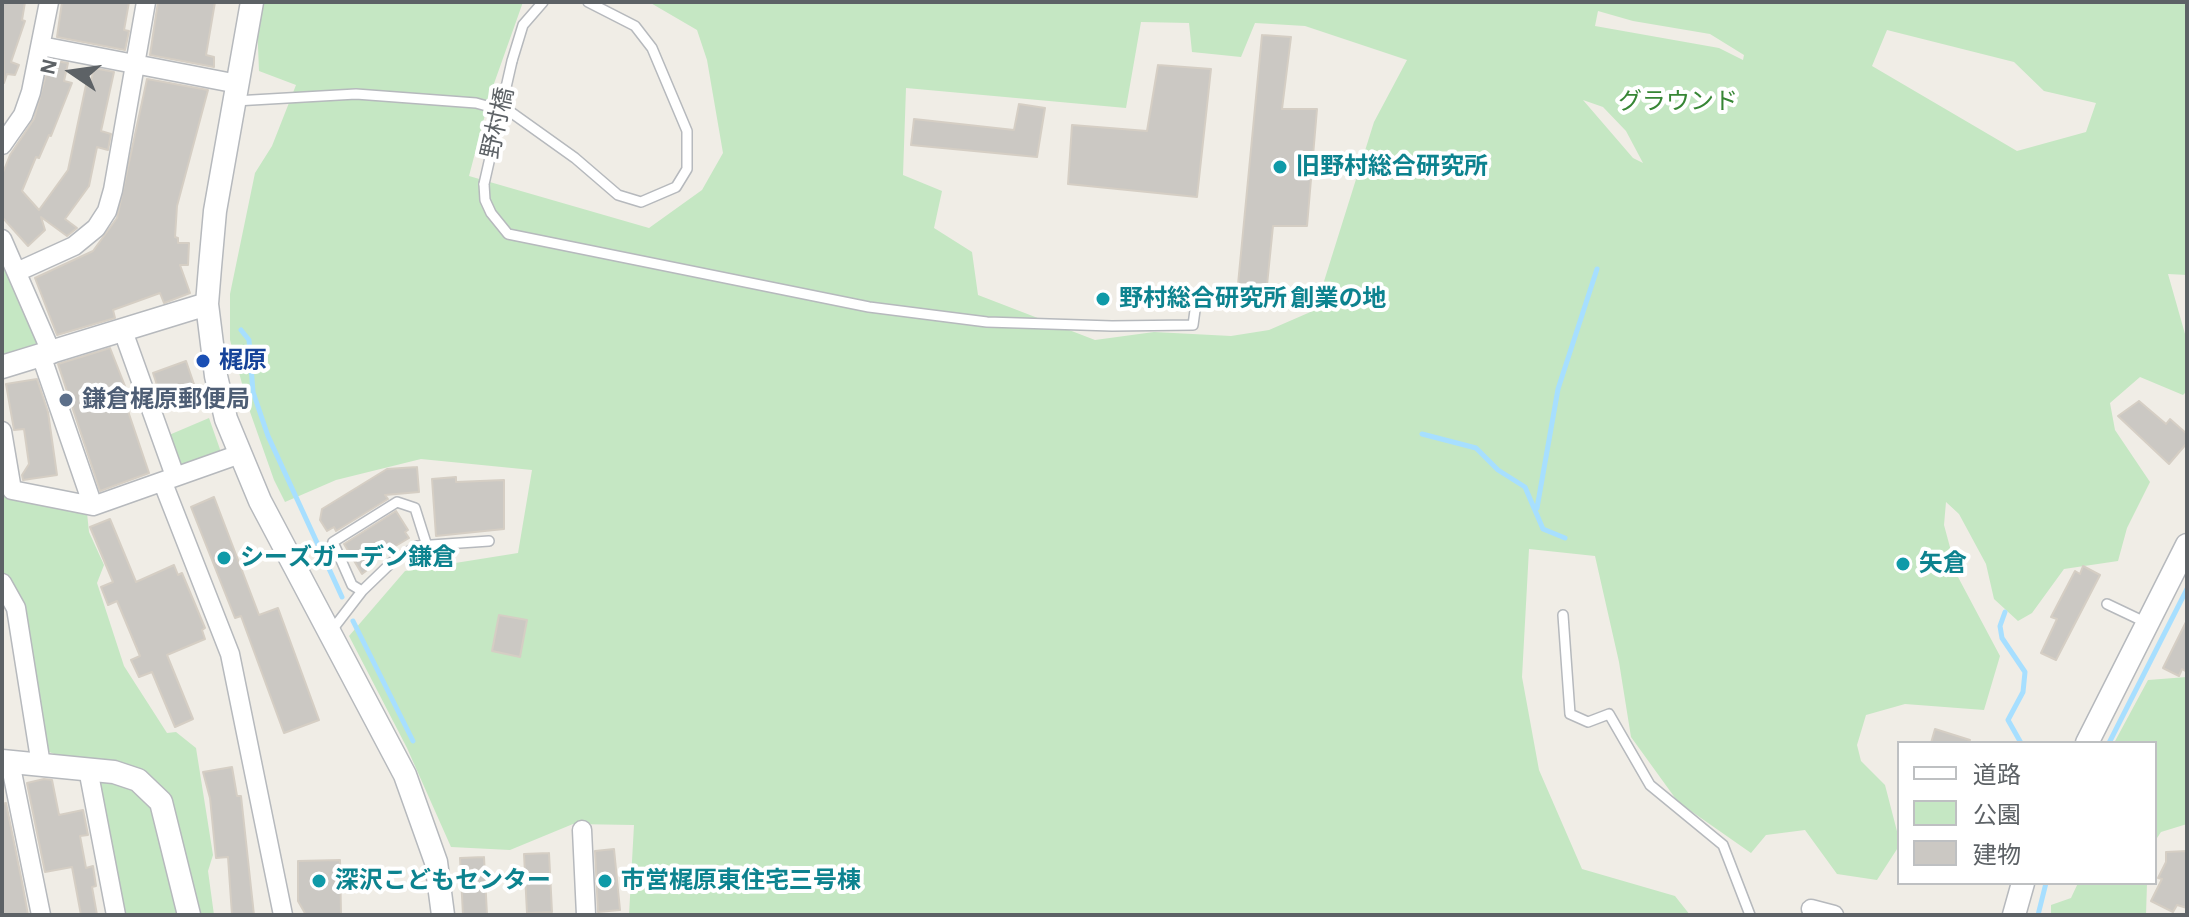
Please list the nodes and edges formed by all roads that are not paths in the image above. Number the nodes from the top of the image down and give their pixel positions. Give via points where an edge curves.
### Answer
1 (49, 2) edge
2 (146, 2) edge
3 (252, 2) edge
4 (543, 2) edge
5 (588, 2) edge
6 (41, 46) junction
7 (136, 65) junction
8 (236, 93) junction
9 (2, 145) edge
10 (2, 239) edge
11 (19, 271) junction
12 (1196, 303) dead end
13 (207, 304) junction
14 (123, 331) junction
15 (47, 356) junction
16 (2, 367) edge
17 (2, 431) edge
18 (240, 454) junction
19 (169, 479) junction
20 (93, 506) junction
21 (489, 541) dead end
22 (2187, 545) edge
23 (427, 546) junction
24 (2, 583) edge
25 (362, 591) junction
26 (2107, 604) dead end
27 (1563, 615) dead end
28 (2147, 623) junction
29 (329, 633) junction
30 (2088, 741) edge
31 (6, 761) edge
32 (41, 765) junction
33 (88, 769) junction
34 (582, 830) dead end
35 (2022, 885) edge
36 (1810, 912) edge
37 (41, 915) edge
38 (116, 915) edge
39 (189, 915) edge
40 (283, 915) edge
41 (443, 915) edge
42 (586, 915) edge
43 (1750, 915) edge
44 (1834, 915) edge
45 (2014, 915) edge

1 - 6 street
2 - 7 street
3 - 8 street
4 - 12 lane, 野村橋, bridge via 523,25 484,184 491,213 508,234 869,307 987,322 1193,325
5 - 8 lane via 635,26 652,48 687,131 687,169 676,187 641,202 618,195 512,113 476,103
6 - 7 street
6 - 9 street via 23,115
7 - 8 street
7 - 11 street via 107,211 74,246
8 - 13 street via 215,211
10 - 11 street
11 - 15 street
13 - 14 street
13 - 18 street via 216,376
14 - 15 street
14 - 19 street
15 - 16 street
15 - 20 street
17 - 20 street via 12,490
18 - 19 street
18 - 29 street
19 - 20 street
19 - 40 street via 230,654
21 - 23 lane
22 - 28 street
23 - 25 lane via 417,546 391,563
23 - 25 lane via 415,508 397,502 333,542 352,585
24 - 32 street via 16,608
25 - 29 lane
26 - 28 lane
27 - 43 lane via 1570,714 1588,722 1609,714 1650,785 1723,845
28 - 30 street
29 - 41 street via 405,775 436,862
31 - 32 street
31 - 37 street
32 - 33 street
33 - 38 street
33 - 39 street via 138,780 161,802
34 - 42 street
35 - 45 street
36 - 44 street

